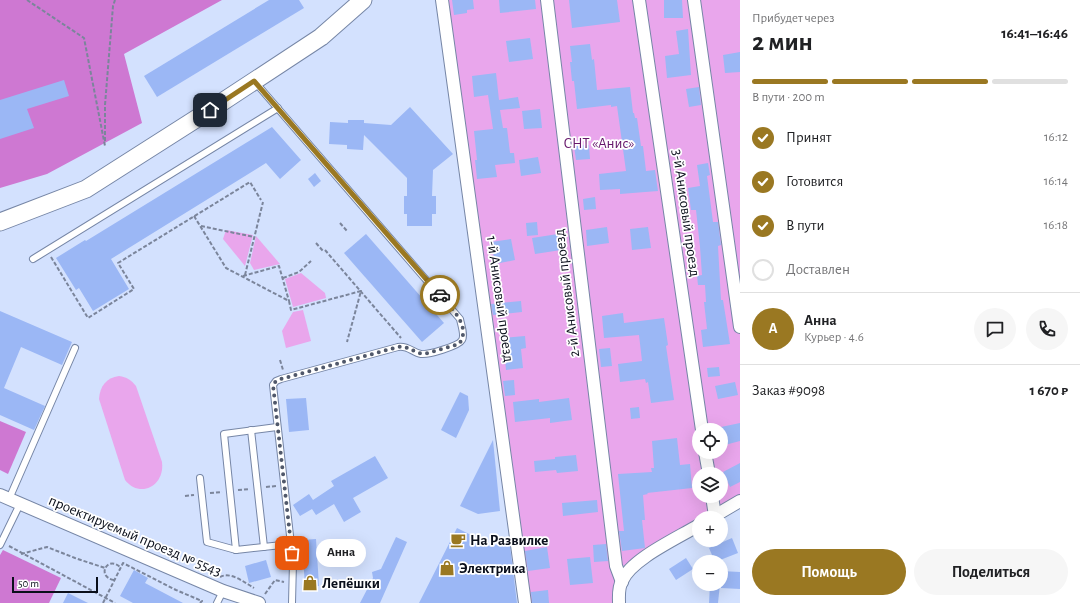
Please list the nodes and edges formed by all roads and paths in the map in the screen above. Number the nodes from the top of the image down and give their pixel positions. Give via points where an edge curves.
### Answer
1 (27, 0) edge
2 (115, 0) edge
3 (363, 0) edge
4 (442, 0) edge
5 (547, 0) edge
6 (639, 0) edge
7 (694, 0) edge
8 (254, 81) junction
9 (278, 108) junction
10 (194, 216) junction
11 (0, 222) edge
12 (340, 222) dead end
13 (200, 226) junction
14 (347, 230) dead end
15 (254, 237) junction
16 (316, 243) dead end
17 (47, 250) junction
18 (33, 259) dead end
19 (311, 261) dead end
20 (245, 275) junction
21 (242, 276) junction
22 (283, 278) junction
23 (361, 291) junction
24 (289, 301) junction
25 (740, 327) edge
26 (347, 342) dead end
27 (404, 347) junction
28 (75, 348) dead end
29 (701, 423) edge
30 (277, 427) junction
31 (251, 430) junction
32 (200, 478) dead end
33 (9, 499) edge
34 (740, 501) edge
35 (723, 511) edge
36 (692, 529) edge
37 (1, 542) edge
38 (291, 544) junction
39 (264, 547) junction
40 (236, 550) junction
41 (21, 554) junction
42 (120, 567) junction
43 (105, 568) junction
44 (114, 580) junction
45 (219, 580) dead end
46 (622, 582) junction
47 (293, 584) junction
48 (223, 591) junction
49 (106, 598) junction
50 (103, 603) edge
51 (115, 603) edge
52 (200, 603) edge
53 (217, 603) edge
54 (259, 603) edge
55 (292, 603) edge
56 (525, 603) edge
57 (619, 603) edge

1 - 2 path via 84,38 105,146 105,105
3 - 8 street via 321,37
4 - 56 street, 1-й Анисовый проезд
5 - 46 street, 2-й Анисовый проезд via 616,566
6 - 29 street, 3-й Анисовый проезд
7 - 25 street
8 - 9 lane
8 - 11 street via 86,189
9 - 17 lane
9 - 27 lane via 460,319 463,334 459,344 424,354
10 - 13 path
10 - 15 path via 250,182 262,201
10 - 17 path via 118,263 134,289 88,318
12 - 14 path
13 - 15 path
13 - 21 path via 226,268
15 - 20 path
16 - 23 path
17 - 18 lane
19 - 22 path via 299,272
20 - 21 path
20 - 22 path via 280,266
21 - 24 path
22 - 24 path
23 - 24 path via 291,310
23 - 26 path
23 - 27 path via 402,339
27 - 30 lane via 276,381 273,390
28 - 33 lane
30 - 31 lane
30 - 38 lane
31 - 39 lane
31 - 40 lane via 224,434
32 - 40 lane via 207,542
33 - 37 lane
33 - 48 street, проектируемый проезд № 5543
34 - 35 street
36 - 46 street via 645,557 627,572
37 - 41 path
38 - 39 lane
38 - 47 lane
39 - 40 lane
41 - 43 path via 47,547
41 - 49 path
42 - 43 path via 113,563
42 - 44 path
42 - 52 path via 123,563 202,601
43 - 44 path via 106,577
44 - 49 path
45 - 47 path via 222,576 230,575 265,594 275,580
46 - 57 street
47 - 55 lane
48 - 53 lane
48 - 54 street, проектируемый проезд № 5543
49 - 50 path
49 - 51 path

